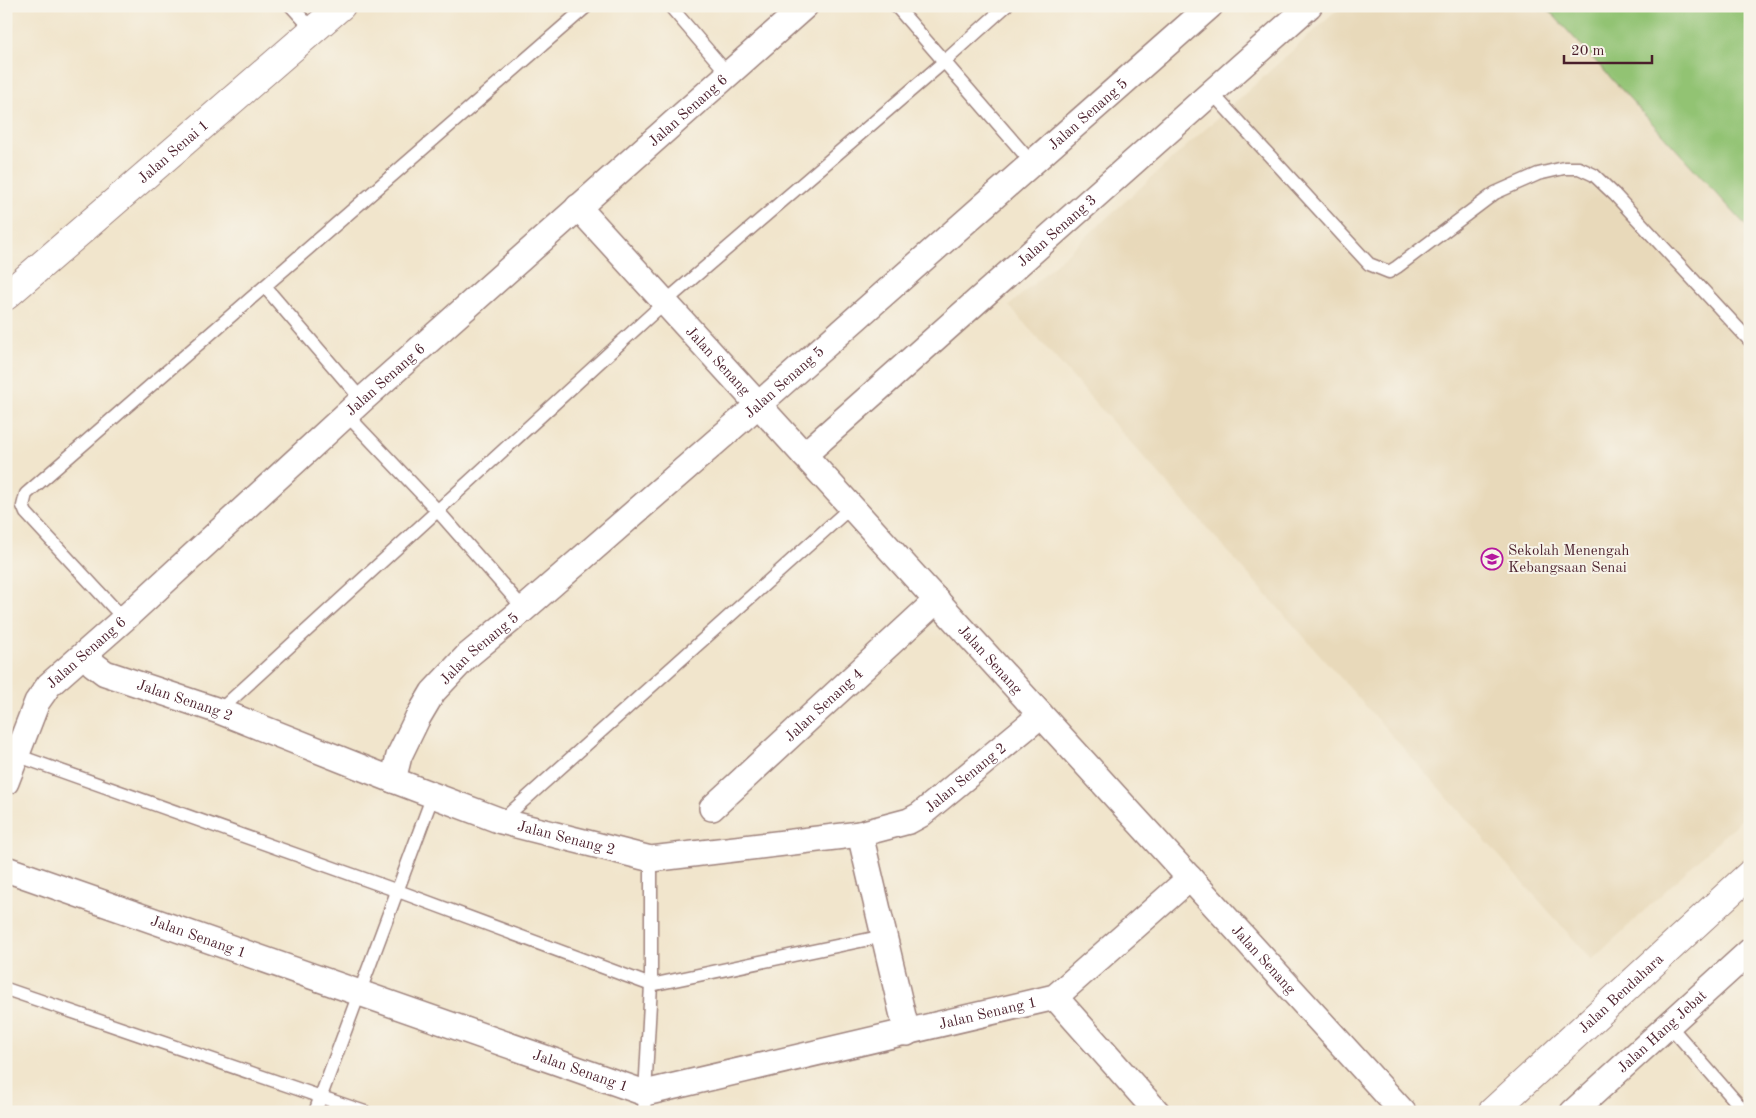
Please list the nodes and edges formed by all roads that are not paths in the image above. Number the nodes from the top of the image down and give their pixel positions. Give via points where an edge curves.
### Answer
1 (291, 6) edge
2 (341, 6) edge
3 (587, 6) edge
4 (670, 6) edge
5 (805, 6) edge
6 (896, 6) edge
7 (1006, 6) edge
8 (1210, 6) edge
9 (1309, 6) edge
10 (313, 30) junction
11 (945, 61) junction
12 (728, 74) junction
13 (1212, 93) junction
14 (1032, 163) junction
15 (578, 207) junction
16 (265, 288) junction
17 (6, 296) edge
18 (665, 302) junction
19 (1750, 341) edge
20 (758, 405) junction
21 (354, 407) junction
22 (804, 455) junction
23 (851, 507) junction
24 (437, 510) junction
25 (937, 600) junction
26 (524, 609) junction
27 (124, 619) junction
28 (85, 654) junction
29 (219, 711) junction
30 (1041, 716) junction
31 (16, 755) junction
32 (393, 780) junction
33 (6, 782) edge
34 (434, 795) junction
35 (712, 808) dead end
36 (501, 821) junction
37 (860, 834) junction
38 (651, 859) junction
39 (6, 869) edge
40 (1750, 874) edge
41 (1190, 878) junction
42 (398, 891) junction
43 (884, 936) junction
44 (1750, 951) edge
45 (651, 986) junction
46 (6, 990) edge
47 (359, 993) junction
48 (1055, 997) junction
49 (1669, 1025) junction
50 (907, 1033) junction
51 (320, 1096) junction
52 (644, 1103) edge
53 (315, 1112) edge
54 (365, 1112) edge
55 (1157, 1112) edge
56 (1403, 1112) edge
57 (1492, 1112) edge
58 (1573, 1112) edge
59 (1745, 1112) edge

1 - 10 lane
2 - 10 street, Jalan Senai 1
3 - 16 lane
4 - 12 lane
5 - 12 street, Jalan Senang 6
6 - 11 lane
7 - 11 lane
8 - 14 street, Jalan Senang 5
9 - 13 street, Jalan Senang 3
10 - 17 street, Jalan Senai 1
11 - 14 lane
11 - 18 lane
12 - 15 street, Jalan Senang 6
13 - 19 lane via 1369,264 1382,270 1389,272 1397,267 1495,193 1538,174 1579,168 1594,175 1615,195
13 - 22 street, Jalan Senang 3
14 - 20 street, Jalan Senang 5
15 - 18 street, Jalan Senang
15 - 21 street, Jalan Senang 6
16 - 21 lane
16 - 27 lane via 26,494 23,506 26,513
18 - 20 street, Jalan Senang
18 - 24 lane
20 - 22 street, Jalan Senang
20 - 26 street, Jalan Senang 5
21 - 24 lane
21 - 27 street, Jalan Senang 6
22 - 23 street, Jalan Senang
23 - 25 street, Jalan Senang
23 - 36 lane
24 - 26 lane
24 - 29 lane
25 - 30 street, Jalan Senang
25 - 35 street, Jalan Senang 4
26 - 32 street, Jalan Senang 5 via 466,657 433,692 398,756
27 - 28 street, Jalan Senang 6
28 - 29 street, Jalan Senang 2 via 105,673
28 - 31 street, Jalan Senang 6 via 49,685 37,702
29 - 32 street, Jalan Senang 2
30 - 37 street, Jalan Senang 2 via 920,815
30 - 41 street, Jalan Senang
31 - 33 street, Jalan Senang 6
31 - 42 lane
32 - 34 street, Jalan Senang 2
34 - 36 street, Jalan Senang 2
34 - 42 lane
36 - 38 street, Jalan Senang 2
37 - 38 street, Jalan Senang 2
37 - 43 street
38 - 45 lane
39 - 47 street, Jalan Senang 1
40 - 57 street, Jalan Bendahara
41 - 48 street, Jalan Senang 1
41 - 56 street, Jalan Senang
42 - 45 lane
42 - 47 lane
43 - 45 lane
43 - 50 street
44 - 49 street, Jalan Hang Jebat
45 - 52 lane
46 - 51 lane
47 - 51 lane
47 - 52 street, Jalan Senang 1
48 - 50 street, Jalan Senang 1
48 - 55 street
49 - 58 street, Jalan Hang Jebat
49 - 59 lane
50 - 52 street, Jalan Senang 1
51 - 53 lane
51 - 54 lane

